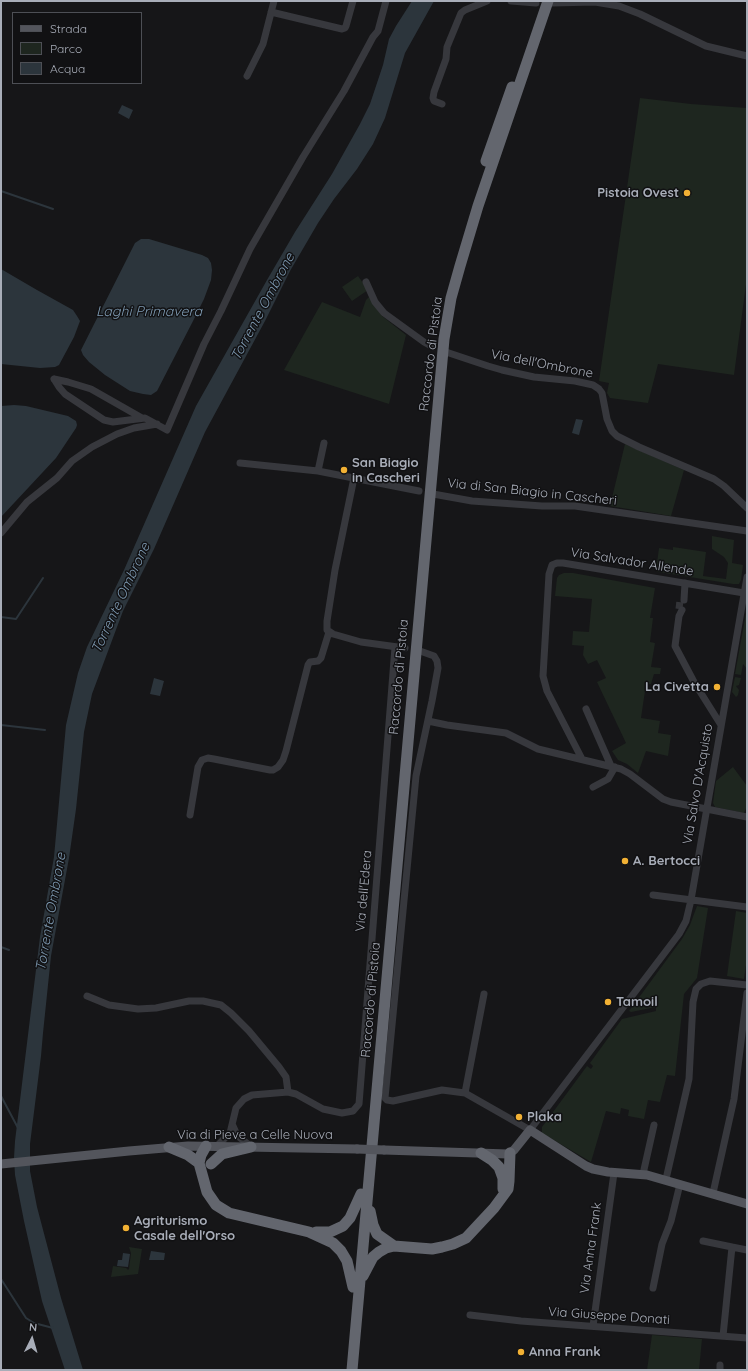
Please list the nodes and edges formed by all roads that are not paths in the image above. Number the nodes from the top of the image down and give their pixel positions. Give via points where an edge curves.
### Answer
1 (274, 1) edge
2 (352, 1) edge
3 (386, 1) edge
4 (487, 1) edge
5 (511, 1) edge
6 (544, 2) edge
7 (271, 12) junction
8 (747, 56) edge
9 (247, 76) dead end
10 (442, 104) dead end
11 (366, 282) dead end
12 (433, 347) dead end
13 (446, 352) dead end
14 (142, 418) junction
15 (157, 424) junction
16 (324, 443) dead end
17 (240, 463) dead end
18 (318, 471) junction
19 (354, 478) junction
20 (419, 491) dead end
21 (433, 494) dead end
22 (747, 508) edge
23 (747, 531) edge
24 (1, 533) edge
25 (747, 577) edge
26 (685, 586) junction
27 (744, 593) junction
28 (682, 600) tunnel mouth
29 (680, 611) tunnel mouth
30 (329, 632) junction
31 (395, 647) junction
32 (405, 648) dead end
33 (420, 651) dead end
34 (709, 706) junction
35 (586, 709) dead end
36 (724, 711) junction
37 (428, 720) junction
38 (721, 725) junction
39 (582, 759) junction
40 (613, 767) junction
41 (593, 787) dead end
42 (707, 810) junction
43 (190, 815) dead end
44 (747, 817) edge
45 (653, 895) dead end
46 (691, 900) junction
47 (747, 907) edge
48 (747, 985) edge
49 (747, 993) edge
50 (484, 994) dead end
51 (87, 996) dead end
52 (744, 1037) edge
53 (288, 1092) junction
54 (465, 1093) junction
55 (654, 1125) dead end
56 (233, 1126) junction
57 (530, 1130) junction
58 (206, 1146) junction
59 (217, 1146) junction
60 (251, 1147) junction
61 (169, 1148) junction
62 (481, 1153) junction
63 (508, 1154) junction
64 (1, 1164) edge
65 (200, 1164) junction
66 (211, 1164) junction
67 (499, 1167) junction
68 (614, 1172) junction
69 (643, 1174) junction
70 (666, 1179) junction
71 (680, 1184) junction
72 (206, 1188) junction
73 (365, 1193) junction
74 (713, 1193) junction
75 (502, 1198) junction
76 (747, 1204) edge
77 (309, 1232) junction
78 (703, 1241) dead end
79 (394, 1246) junction
80 (732, 1247) junction
81 (747, 1250) edge
82 (356, 1285) junction
83 (654, 1288) dead end
84 (470, 1315) dead end
85 (592, 1326) junction
86 (723, 1336) junction
87 (747, 1338) edge
88 (345, 1370) edge
89 (352, 1370) edge

1 - 7 street
2 - 7 street via 346,26 342,29
3 - 15 street via 378,31 250,248 204,344 168,430
4 - 10 street via 464,10 446,47 446,59 434,94 434,101
5 - 6 street
6 - 8 street via 595,2 619,6 706,46
6 - 73 highway, Raccordo di Pistoia via 470,211 448,282 437,337
7 - 9 street via 263,44
11 - 12 street via 375,302 384,313
13 - 22 street, Via dell'Ombrone via 509,372 581,381 593,385 602,393 606,419 617,436 714,480
14 - 14 street via 88,388 54,379 65,394 104,420 113,422
14 - 15 street
15 - 24 street via 117,434 92,447 27,502
16 - 18 street
17 - 18 street
18 - 19 street
19 - 20 street
19 - 30 street via 332,585 326,625
21 - 23 street, Via di San Biagio in Cascheri via 472,501 575,506
25 - 27 street, Via Salvo D'Acquisto
26 - 27 street, Via Salvador Allende
26 - 28 street
26 - 39 street, Via Salvador Allende via 563,563 554,564 551,568 543,676 547,691
27 - 36 street, Via Salvo D'Acquisto
29 - 34 street via 675,646
30 - 31 street via 361,642
30 - 43 street via 321,658 308,665 286,751 278,767 270,770 205,758 198,767
31 - 32 street
31 - 53 street, Via dell'Edera via 360,1102 357,1109 338,1113 322,1109
33 - 37 street via 434,656 438,665
34 - 36 street
34 - 38 street
35 - 40 street
36 - 38 street, Via Salvo D'Acquisto
37 - 39 street via 502,732 538,749
37 - 54 street via 416,776 385,1098 396,1100 442,1090
38 - 42 street, Via Salvo D'Acquisto
39 - 40 street
40 - 41 street via 608,779
40 - 42 street via 630,774 666,801
42 - 44 street
42 - 46 street, Via Salvo D'Acquisto
45 - 46 street
46 - 47 street
46 - 57 street, Via Salvo D'Acquisto via 686,921 679,934
48 - 70 street via 710,981 696,989 689,1079
49 - 52 street
50 - 54 street
51 - 53 street via 109,1005 138,1009 189,1001 221,1005 249,1031 279,1067 286,1077
52 - 74 street via 733,1107
53 - 56 street via 261,1093 248,1097 236,1108
54 - 57 street
55 - 69 street
56 - 59 street via 229,1135
56 - 60 street via 237,1135
57 - 63 main road, Via Salvo D'Acquisto
57 - 68 main road via 586,1166 598,1171
58 - 59 main road, Via di Pieve a Celle Nuova
58 - 61 main road, Via di Pieve a Celle Nuova
58 - 65 highway
58 - 66 highway
59 - 60 main road, Via di Pieve a Celle Nuova
60 - 62 main road, Via di Pieve a Celle Nuova, bridge
60 - 66 highway via 222,1154
61 - 64 main road, Via di Pieve a Celle Nuova
61 - 65 highway via 188,1155
62 - 63 main road, Via di Pieve a Celle Nuova
62 - 67 highway
63 - 67 highway via 501,1159
63 - 75 highway via 509,1185
65 - 72 highway
66 - 72 highway
67 - 75 highway via 503,1182
68 - 69 main road
68 - 85 street, Via Anna Frank
69 - 70 main road
70 - 71 main road
71 - 74 main road
71 - 83 street via 671,1221 662,1244
72 - 77 highway via 212,1201 224,1211
73 - 77 highway via 343,1226 330,1232
73 - 79 highway via 375,1230 381,1238
73 - 82 highway, Raccordo di Pistoia
74 - 76 main road
75 - 79 highway via 460,1242 432,1249
77 - 82 highway via 333,1242 341,1250
78 - 80 street
79 - 82 highway via 382,1250 373,1257
80 - 81 street
80 - 86 street
82 - 88 highway, Raccordo di Pistoia
82 - 89 highway, Raccordo di Pistoia
84 - 85 street, Via Giuseppe Donati
85 - 86 street, Via Giuseppe Donati
86 - 87 street, Via Giuseppe Donati

